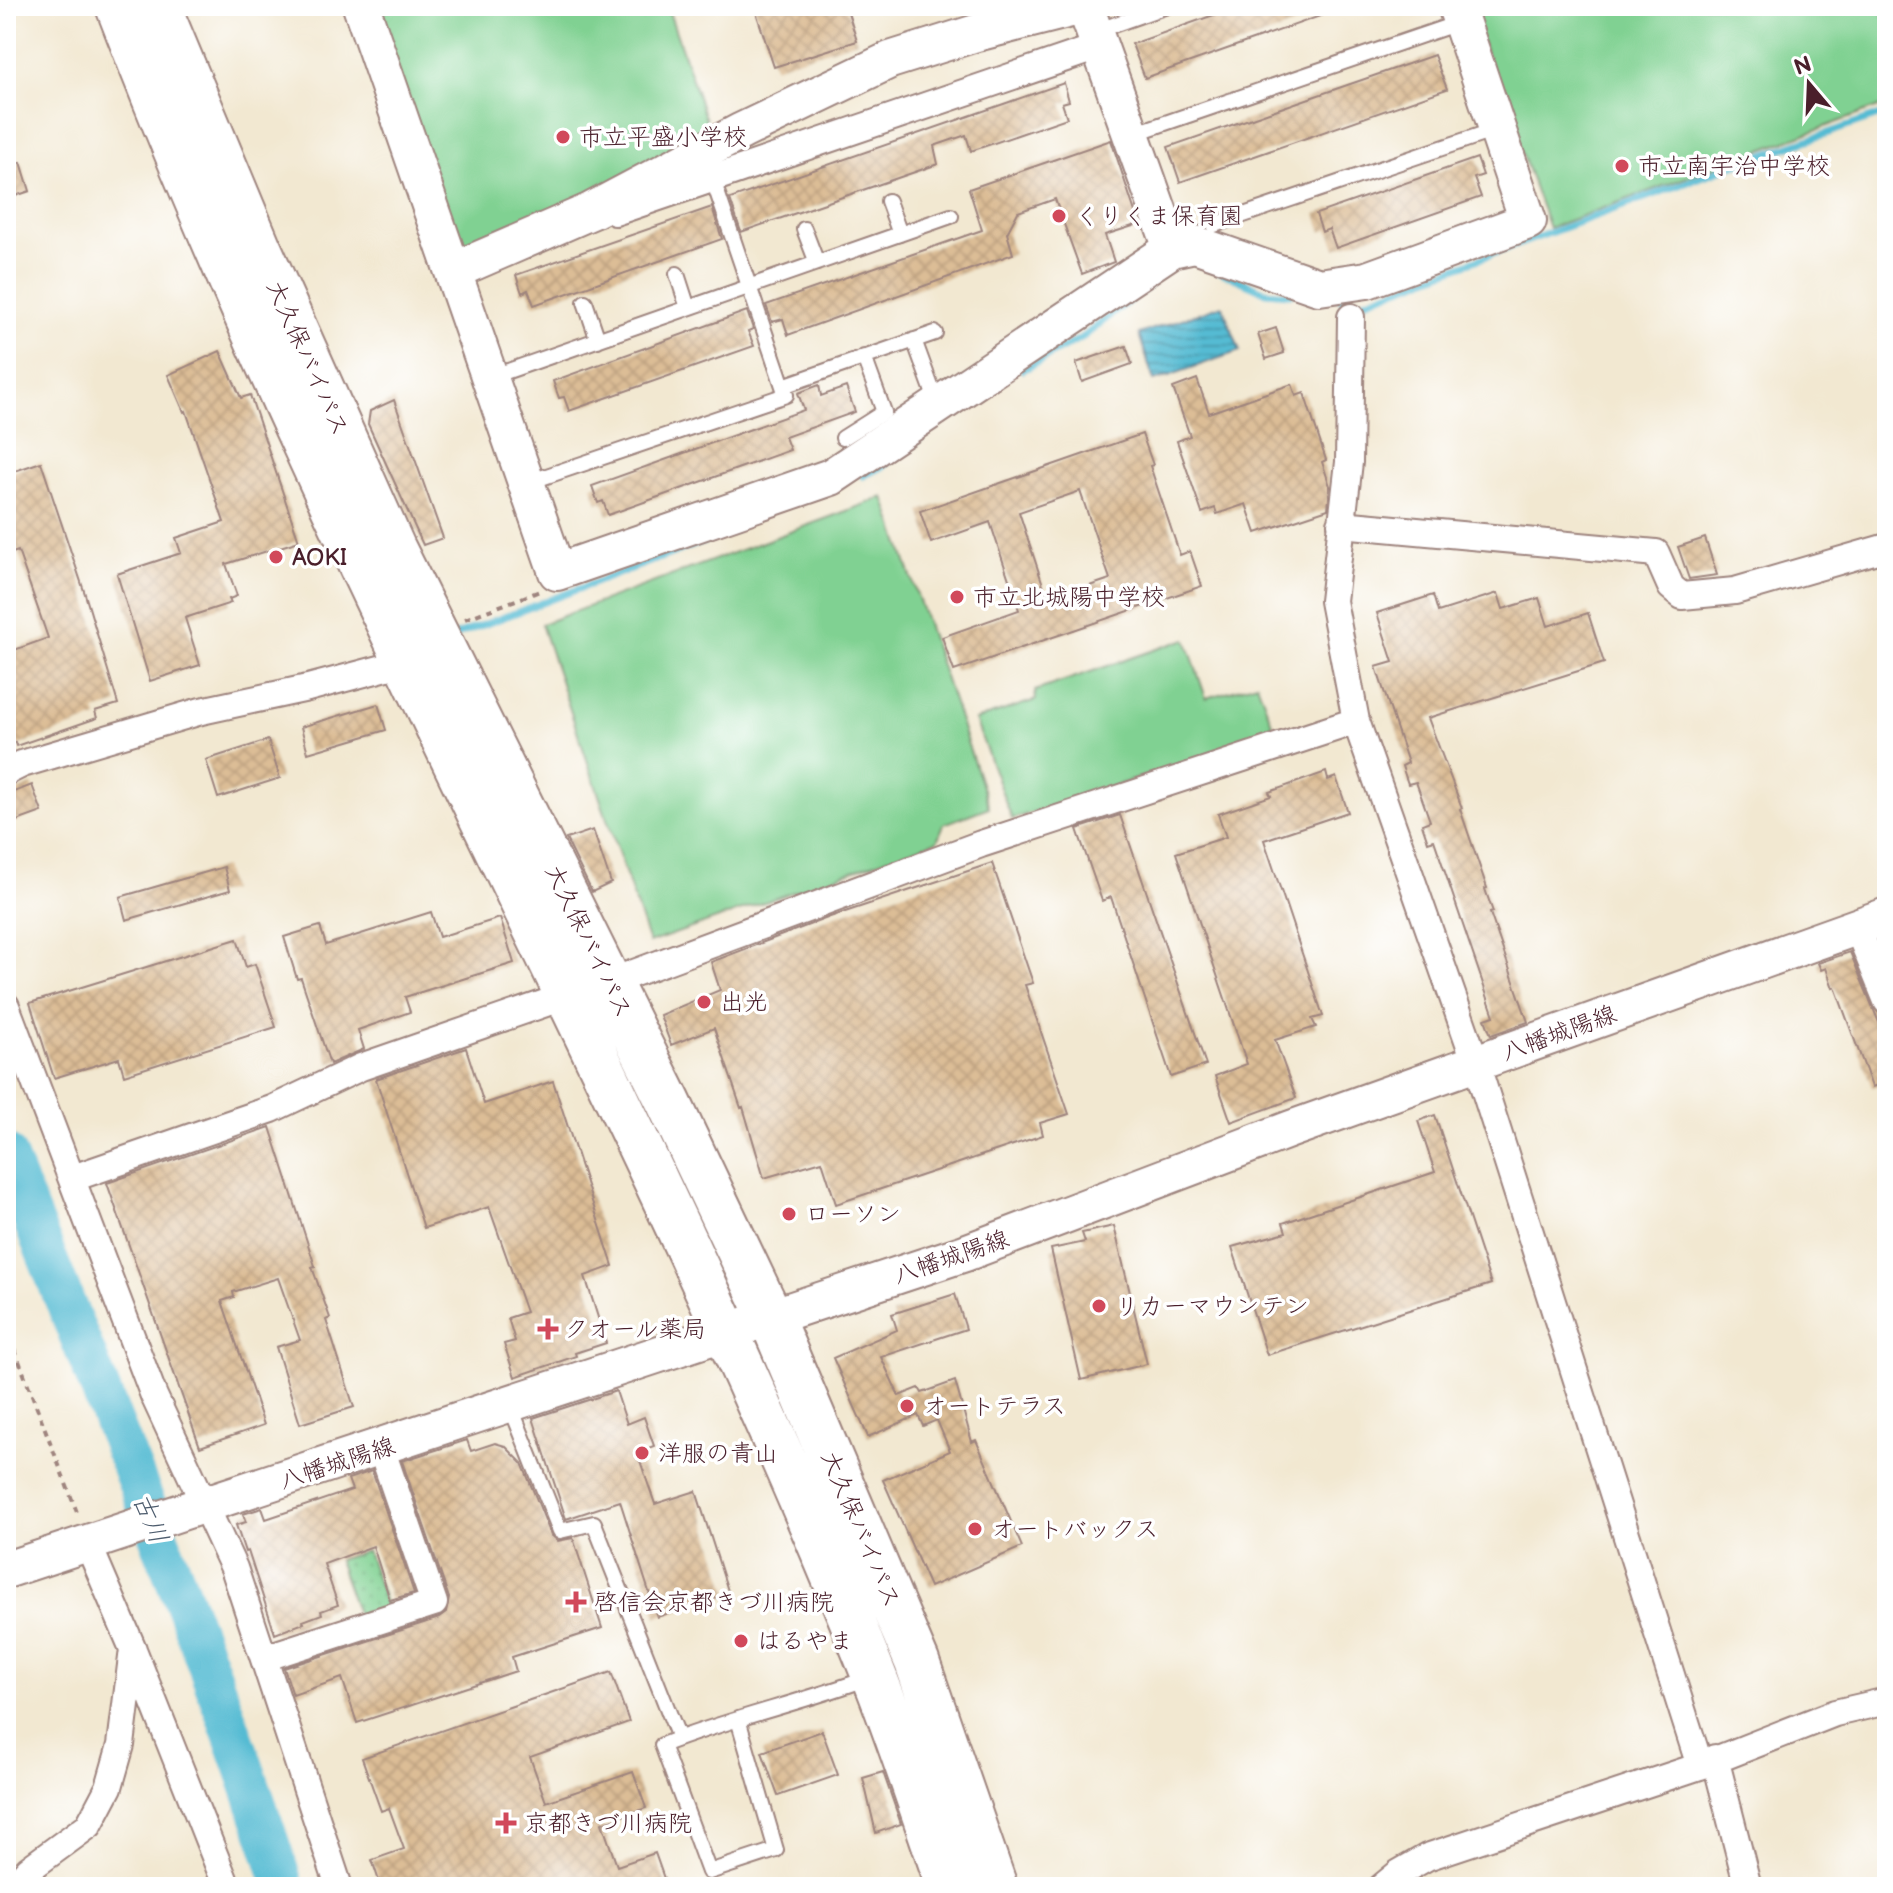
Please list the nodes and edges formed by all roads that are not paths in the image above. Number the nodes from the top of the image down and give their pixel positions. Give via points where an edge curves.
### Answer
1 (118, 6) edge
2 (158, 6) edge
3 (361, 6) edge
4 (1167, 6) edge
5 (1459, 14) edge
6 (1090, 23) edge
7 (1498, 129) junction
8 (1130, 135) junction
9 (713, 180) junction
10 (888, 201) dead end
11 (591, 211) junction
12 (951, 216) dead end
13 (1214, 225) dead end
14 (804, 229) dead end
15 (900, 234) junction
16 (1172, 249) junction
17 (817, 263) junction
18 (453, 271) junction
19 (677, 274) dead end
20 (749, 287) junction
21 (585, 302) dead end
22 (688, 308) junction
23 (1351, 317) dead end
24 (935, 333) dead end
25 (598, 340) junction
26 (914, 340) junction
27 (864, 357) junction
28 (490, 377) junction
29 (783, 386) junction
30 (938, 404) junction
31 (843, 438) dead end
32 (526, 483) junction
33 (1341, 524) junction
34 (1887, 547) edge
35 (406, 662) junction
36 (1356, 721) junction
37 (6, 772) edge
38 (1872, 922) edge
39 (610, 982) junction
40 (566, 996) junction
41 (1887, 1001) edge
42 (6, 1006) edge
43 (1476, 1063) junction
44 (73, 1178) junction
45 (771, 1318) junction
46 (728, 1333) junction
47 (510, 1405) junction
48 (381, 1448) junction
49 (198, 1508) junction
50 (96, 1541) junction
51 (6, 1570) edge
52 (133, 1649) junction
53 (264, 1658) junction
54 (896, 1669) junction
55 (1887, 1701) edge
56 (738, 1719) junction
57 (679, 1738) junction
58 (1708, 1762) junction
59 (12, 1887) edge
60 (227, 1887) edge
61 (339, 1887) edge
62 (949, 1887) edge
63 (995, 1887) edge
64 (1382, 1887) edge
65 (1748, 1887) edge

1 - 35 highway, 大久保バイパス via 208,233
2 - 39 highway, 大久保バイパス via 393,548
3 - 18 street
4 - 6 lane
5 - 7 street
5 - 8 lane
6 - 8 street
6 - 9 street
6 - 11 street via 976,33 890,60
7 - 13 lane
7 - 16 street via 1528,221 1367,280 1319,287 1195,244
8 - 16 street
9 - 11 street via 614,213
9 - 20 lane
10 - 15 lane
11 - 18 street
12 - 15 lane
14 - 17 lane
15 - 17 lane
16 - 30 street
17 - 20 lane
18 - 28 street
19 - 22 lane
20 - 22 lane
20 - 29 lane
21 - 25 lane
22 - 25 lane
23 - 33 street via 1349,462
24 - 26 lane
25 - 28 lane
26 - 27 lane
26 - 30 lane
27 - 29 lane
27 - 31 lane via 884,412
28 - 32 street
29 - 32 lane via 786,395
30 - 32 street via 831,477 557,572
33 - 34 street via 1656,553 1671,587 1682,596 1735,591
33 - 36 street via 1333,601
35 - 37 street via 201,711
35 - 40 highway, 大久保バイパス
36 - 39 street via 981,844
36 - 43 street
38 - 41 street
38 - 43 street, 八幡城陽線
39 - 45 highway, 大久保バイパス
40 - 44 street via 361,1067 272,1109
40 - 46 highway, 大久保バイパス
42 - 44 street
43 - 45 street, 八幡城陽線 via 965,1253
43 - 58 street
44 - 49 street
45 - 46 street, 八幡城陽線
45 - 54 highway, 大久保バイパス
46 - 47 street, 八幡城陽線
46 - 54 highway, 大久保バイパス
47 - 48 street, 八幡城陽線
47 - 57 lane via 560,1531 594,1523
48 - 49 street, 八幡城陽線
48 - 53 street via 434,1603
49 - 50 street, 八幡城陽線
49 - 53 street via 234,1568
50 - 51 street, 八幡城陽線
50 - 52 street
52 - 59 street via 121,1745 109,1787 89,1825
52 - 60 street
53 - 61 street
54 - 56 lane
54 - 62 highway, 大久保バイパス
54 - 63 highway, 大久保バイパス
55 - 58 street via 1835,1713
56 - 57 lane
56 - 57 lane via 776,1850 709,1872 662,1745
58 - 64 street via 1427,1857
58 - 65 street

